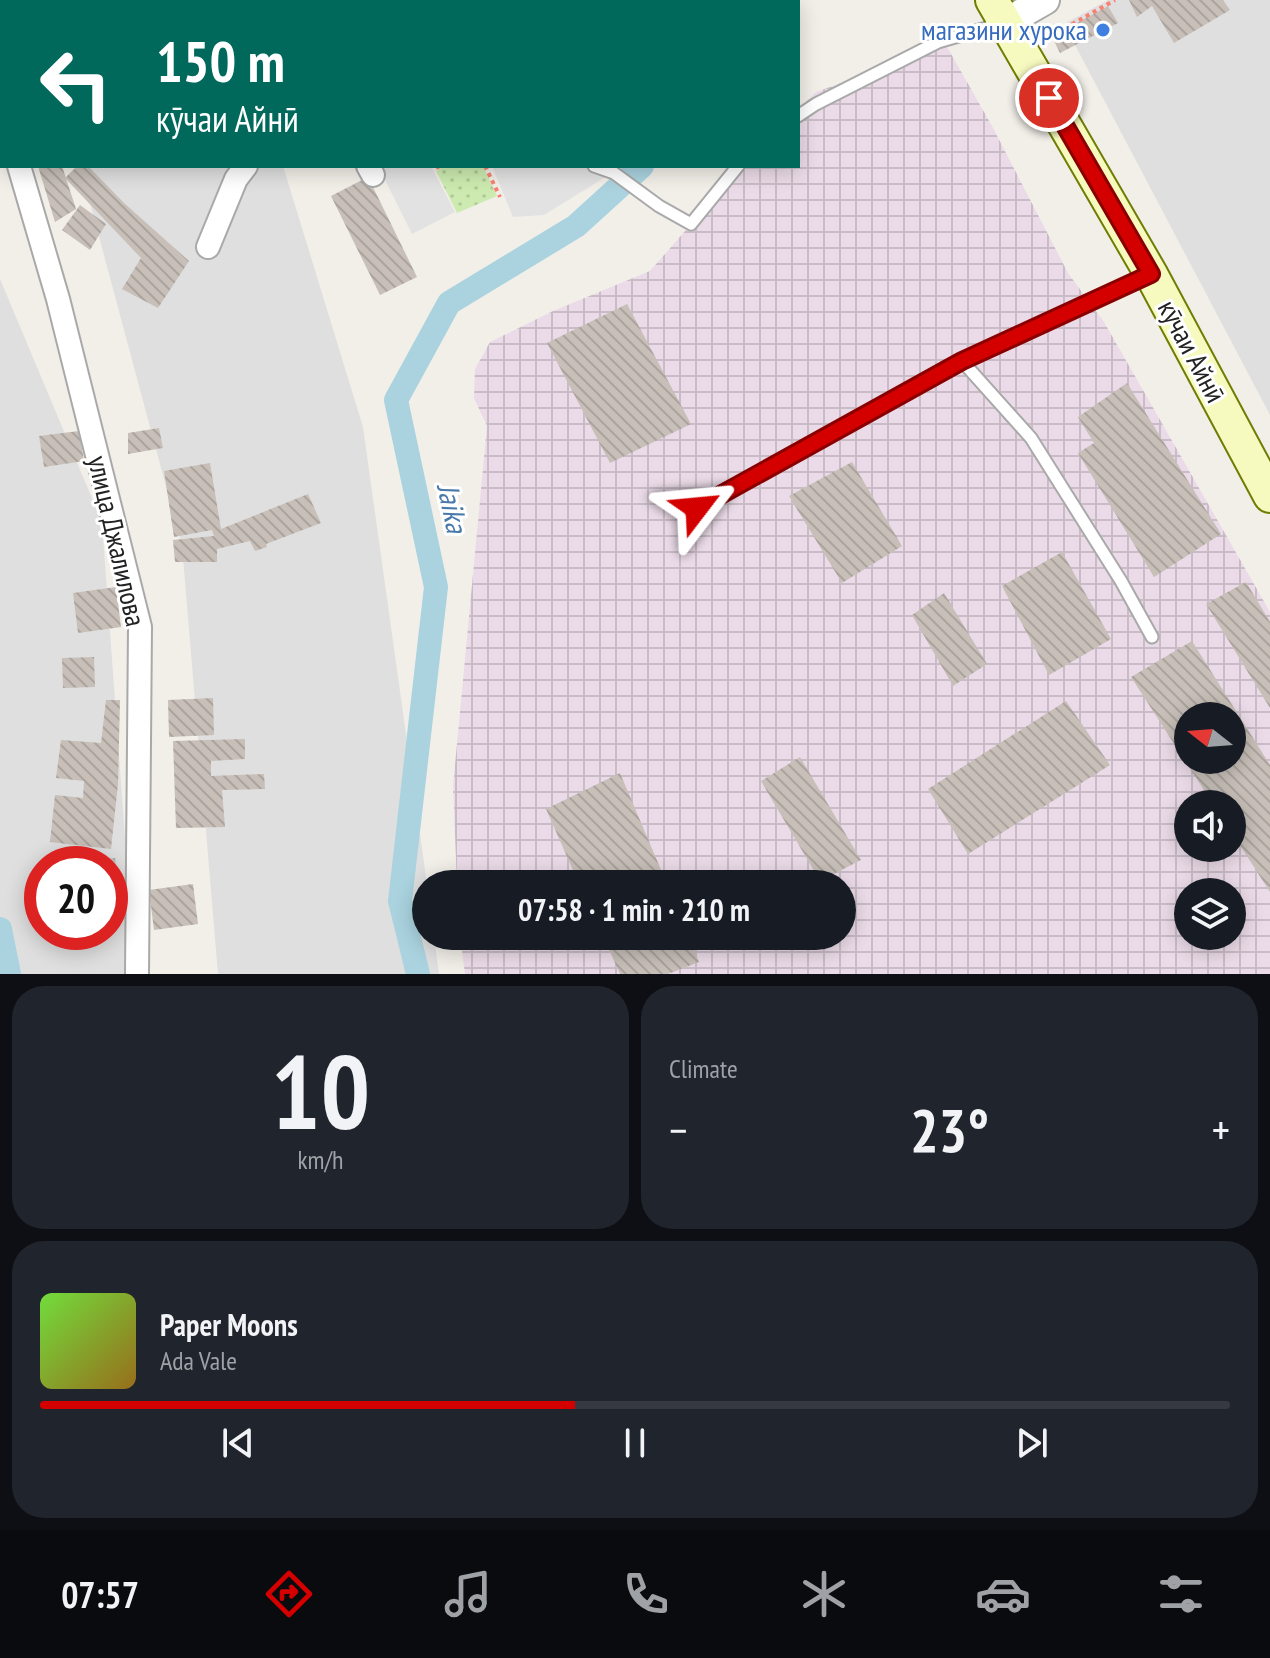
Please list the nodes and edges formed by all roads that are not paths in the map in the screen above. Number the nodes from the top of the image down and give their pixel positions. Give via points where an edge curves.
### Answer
1 (1045, 0) edge
2 (998, 11) edge
3 (800, 115) edge
4 (20, 168) edge
5 (244, 168) edge
6 (600, 168) edge
7 (736, 168) edge
8 (208, 247) dead end
9 (1151, 274) junction
10 (962, 361) junction
11 (1270, 496) edge
12 (697, 508) dead end
13 (1152, 637) dead end
14 (137, 974) edge

1 - 2 street
2 - 3 lane
2 - 9 main road, кӯчаи Айнӣ
4 - 14 street, улица Джалилова via 140,627
5 - 8 street
6 - 7 lane via 691,224
9 - 10 lane
9 - 11 main road, кӯчаи Айнӣ
10 - 12 lane
10 - 13 lane via 1031,438

